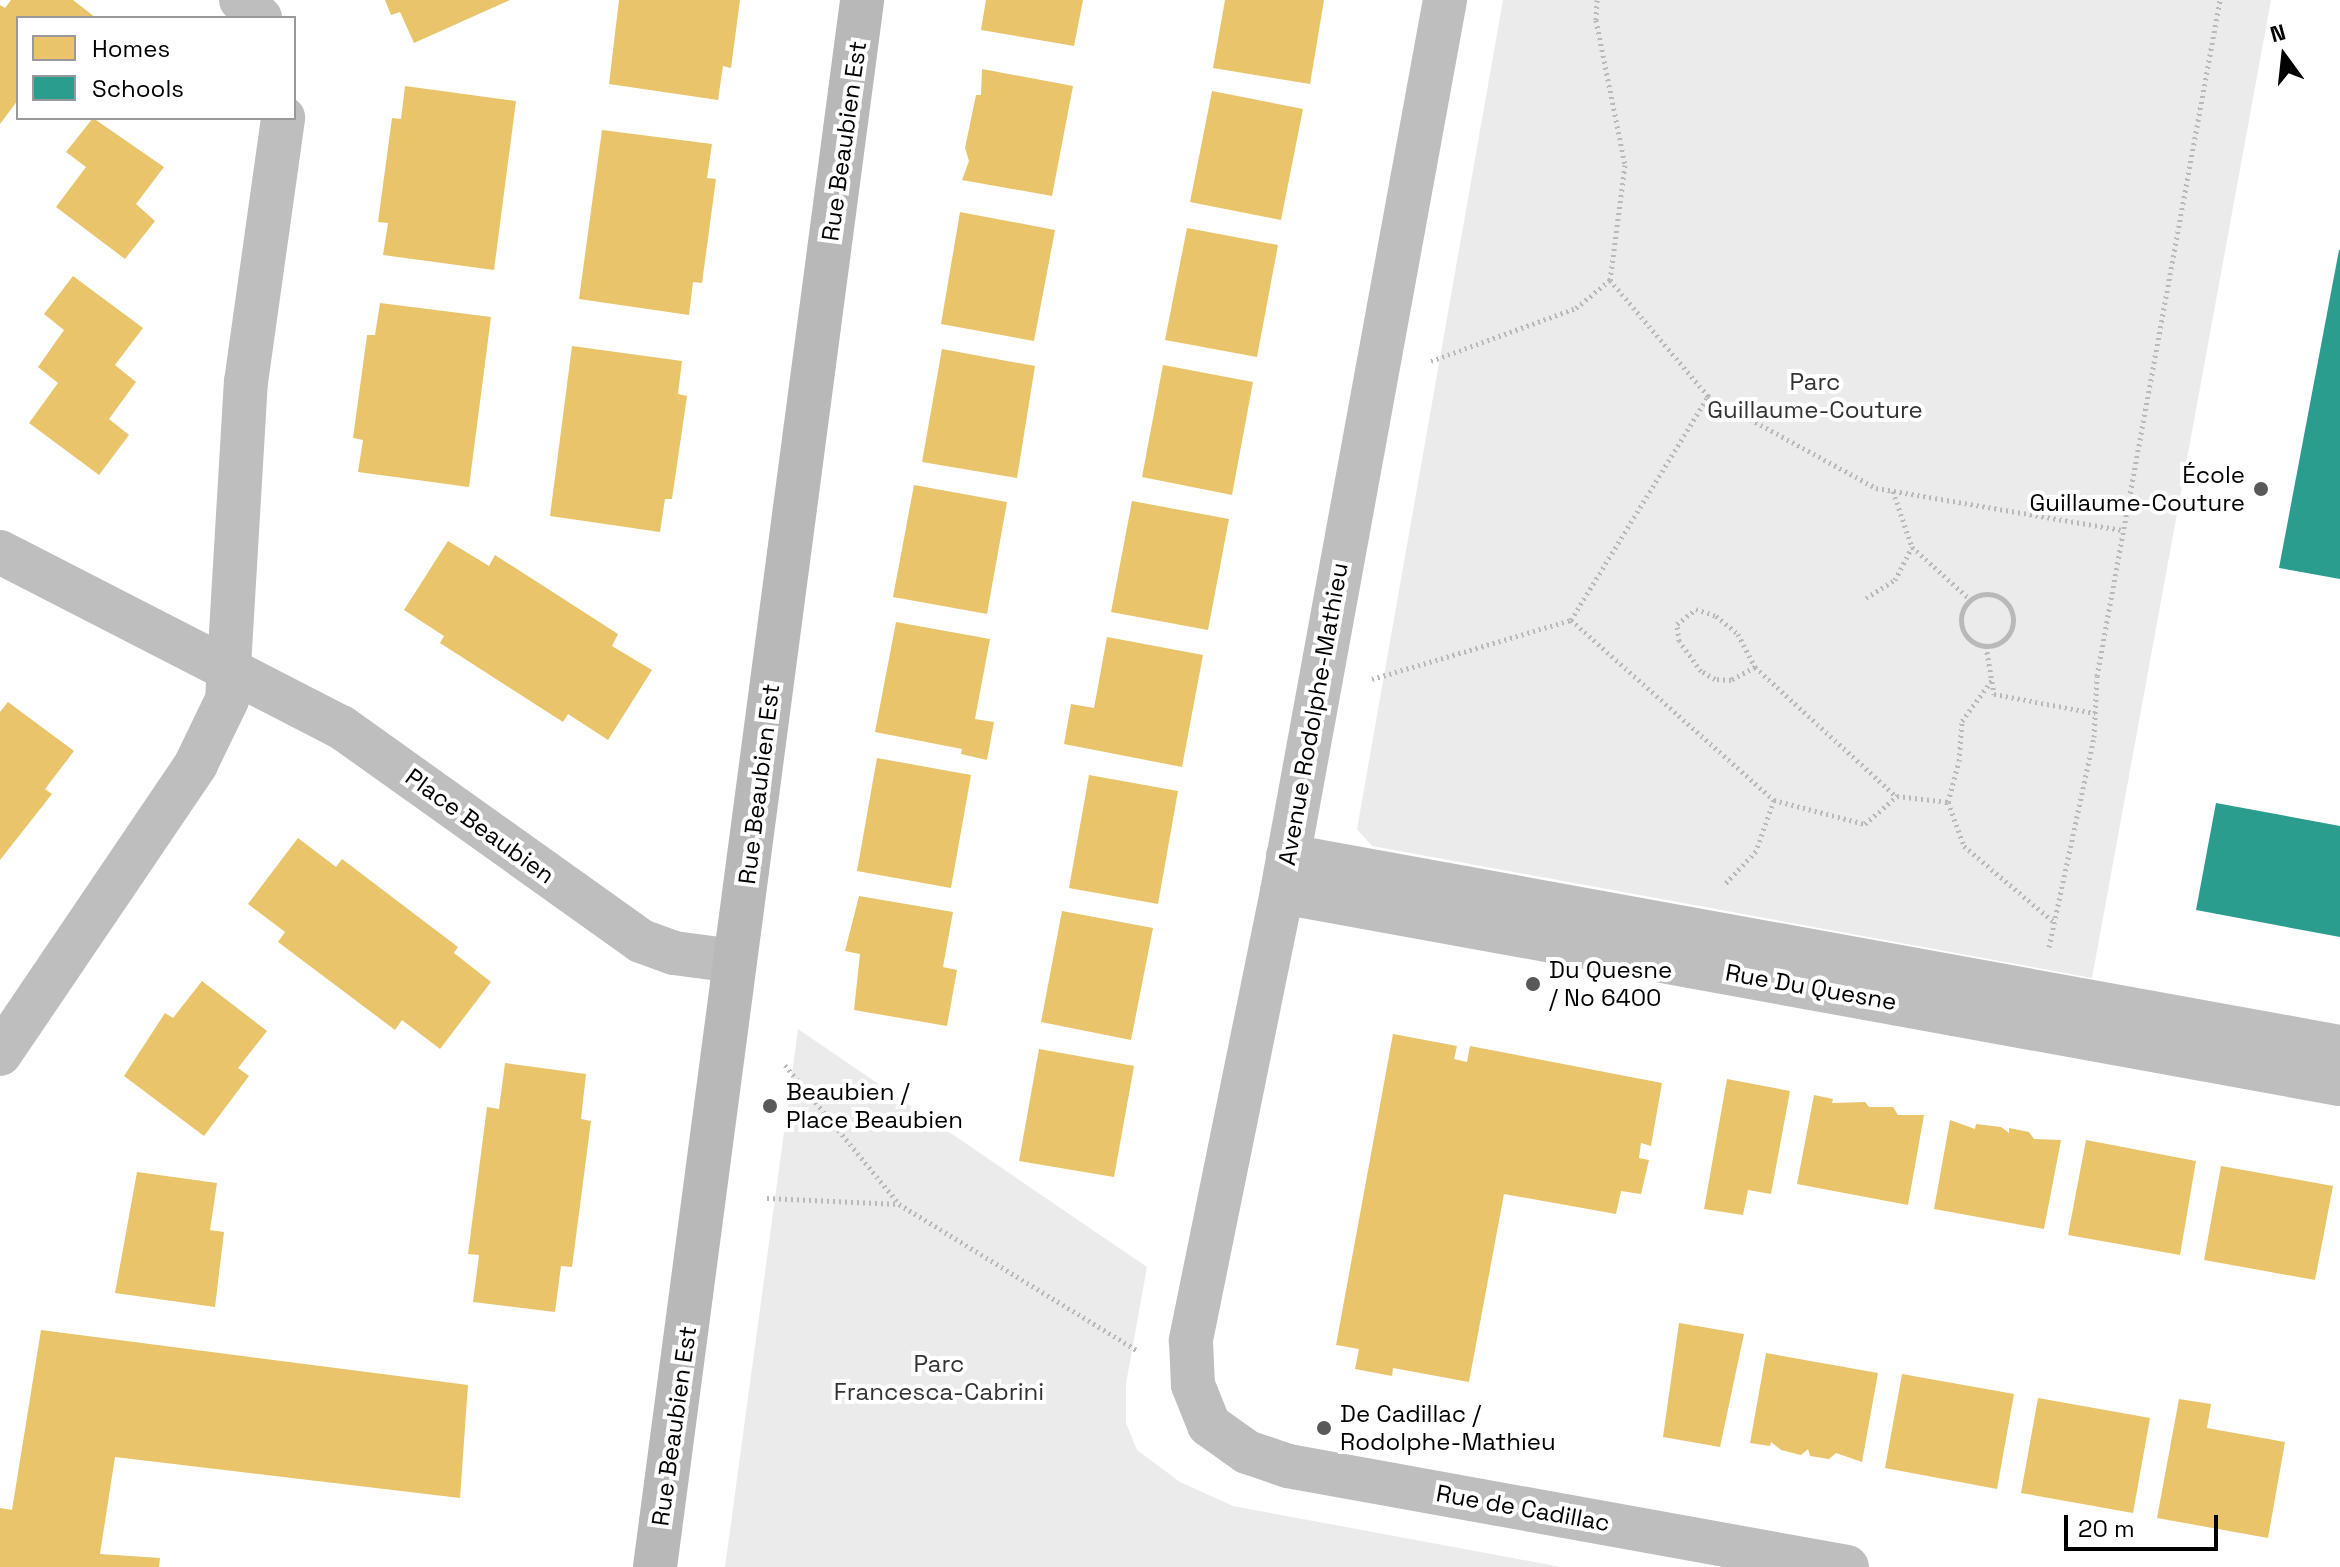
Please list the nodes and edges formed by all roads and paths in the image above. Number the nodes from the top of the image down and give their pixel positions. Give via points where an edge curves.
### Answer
1 (241, 0) edge
2 (862, 0) edge
3 (1445, 0) edge
4 (1597, 0) edge
5 (2220, 0) edge
6 (258, 16) edge
7 (283, 120) edge
8 (1610, 280) junction
9 (1431, 361) dead end
10 (1708, 396) junction
11 (1893, 491) junction
12 (2123, 530) junction
13 (1912, 547) junction
14 (0, 552) edge
15 (1866, 598) dead end
16 (1970, 599) junction
17 (1571, 620) junction
18 (1986, 646) junction
19 (1755, 667) junction
20 (230, 672) junction
21 (1372, 679) dead end
22 (1992, 680) junction
23 (2095, 713) junction
24 (1897, 796) junction
25 (1774, 800) junction
26 (1948, 802) junction
27 (1285, 874) junction
28 (1717, 892) dead end
29 (2054, 922) junction
30 (734, 961) junction
31 (2045, 962) dead end
32 (2340, 1047) edge
33 (0, 1054) edge
34 (785, 1065) dead end
35 (2340, 1084) edge
36 (767, 1198) dead end
37 (899, 1204) junction
38 (1138, 1351) dead end
39 (1209, 1425) joint
40 (655, 1567) edge
41 (1847, 1567) edge

1 - 6 street
2 - 30 street, Rue Beaubien Est
3 - 27 street, Avenue Rodolphe-Mathieu
4 - 8 path via 1596,20 1625,165
5 - 12 path
7 - 20 street via 246,382
8 - 9 path via 1576,308
8 - 10 path
10 - 11 path via 1876,488
10 - 17 path
11 - 12 path
11 - 13 path
12 - 23 path
13 - 15 path via 1895,580
13 - 16 path
14 - 20 street, Place Beaubien
16 - 18 path via 1961,624 1970,640
16 - 18 path via 1995,595 2012,611 2008,635
17 - 21 path
17 - 25 path
18 - 22 path
19 - 19 path via 1731,680 1701,671 1679,641 1682,615 1696,609 1716,616 1738,634
19 - 24 path
20 - 30 street, Place Beaubien via 341,727 641,941 674,953
20 - 33 street via 227,700 196,764
22 - 23 path via 1994,694
22 - 26 path via 1962,721
23 - 29 path
24 - 25 path via 1865,824
24 - 26 path
25 - 28 path via 1756,851
26 - 29 path via 1964,846
27 - 32 street
27 - 35 street, Rue Du Quesne
27 - 39 street, Avenue Rodolphe-Mathieu via 1191,1341 1193,1385
29 - 31 path
30 - 40 street, Rue Beaubien Est
34 - 37 path
36 - 37 path
37 - 38 path
39 - 41 street, Rue de Cadillac via 1247,1452 1288,1466

